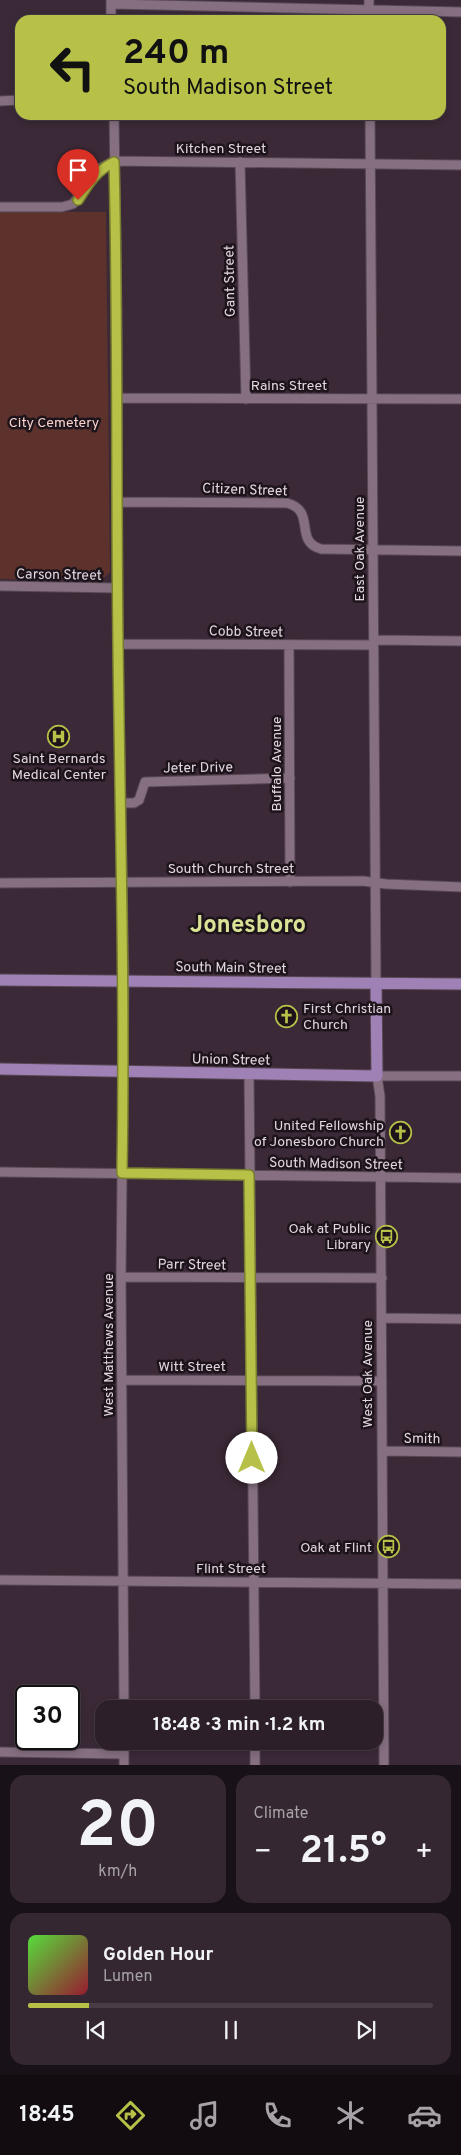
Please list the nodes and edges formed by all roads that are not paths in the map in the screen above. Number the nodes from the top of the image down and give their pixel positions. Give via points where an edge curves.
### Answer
1 (369, 0) edge
2 (111, 2) edge
3 (461, 12) edge
4 (111, 15) edge
5 (369, 15) edge
6 (15, 100) edge
7 (0, 101) edge
8 (114, 120) edge
9 (370, 120) edge
10 (114, 162) junction
11 (240, 162) junction
12 (370, 164) junction
13 (461, 165) edge
14 (0, 207) edge
15 (117, 398) junction
16 (246, 399) junction
17 (372, 399) junction
18 (461, 399) edge
19 (117, 502) junction
20 (373, 549) junction
21 (461, 551) edge
22 (0, 586) edge
23 (117, 588) junction
24 (461, 641) edge
25 (373, 643) junction
26 (118, 644) junction
27 (289, 646) junction
28 (290, 778) junction
29 (121, 804) junction
30 (122, 882) junction
31 (290, 882) junction
32 (0, 883) edge
33 (375, 883) junction
34 (461, 887) edge
35 (0, 980) edge
36 (124, 981) junction
37 (376, 983) junction
38 (461, 984) edge
39 (0, 1069) edge
40 (123, 1071) junction
41 (249, 1074) junction
42 (377, 1076) junction
43 (461, 1076) edge
44 (0, 1172) edge
45 (122, 1173) junction
46 (249, 1175) junction
47 (380, 1177) junction
48 (461, 1178) edge
49 (121, 1277) junction
50 (250, 1278) junction
51 (382, 1278) junction
52 (382, 1318) junction
53 (461, 1319) edge
54 (122, 1380) junction
55 (251, 1381) junction
56 (382, 1381) junction
57 (382, 1451) junction
58 (461, 1452) edge
59 (0, 1580) edge
60 (122, 1581) junction
61 (252, 1582) junction
62 (382, 1583) junction
63 (461, 1584) edge
64 (124, 1700) edge
65 (254, 1700) edge
66 (124, 1750) edge
67 (255, 1750) edge
68 (0, 1752) edge
69 (124, 1754) junction
70 (124, 1765) edge
71 (255, 1765) edge
72 (384, 1765) edge

1 - 5 street
2 - 4 street
2 - 5 street
3 - 5 street
6 - 7 street
8 - 10 street, West Matthews Avenue
9 - 12 street, East Oak Avenue
10 - 11 street, Kitchen Street
10 - 14 street via 92,177 73,204 62,207
10 - 15 street, West Matthews Avenue
11 - 12 street, Kitchen Street
11 - 16 street, Gant Street
12 - 13 street, Kitchen Street
12 - 17 street, East Oak Avenue
15 - 16 street, Rains Street
15 - 19 street, West Matthews Avenue
16 - 17 street, Rains Street
17 - 18 street, Rains Street
17 - 20 street, East Oak Avenue
19 - 20 street, Citizen Street via 287,503 299,508 307,540 313,546 321,549
19 - 23 street, West Matthews Avenue
20 - 21 street, Citizen Street
20 - 25 street, East Oak Avenue
22 - 23 street, Carson Street
23 - 26 street, West Matthews Avenue
24 - 25 street, Cobb Street
25 - 27 street, Cobb Street
25 - 33 street, East Oak Avenue
26 - 27 street, Cobb Street
26 - 29 street, West Matthews Avenue
27 - 28 street, Buffalo Avenue
28 - 29 street, Jeter Drive via 145,782 139,800
28 - 31 street, Buffalo Avenue
29 - 30 street, West Matthews Avenue
30 - 31 street, South Church Street
30 - 32 street, South Church Street
30 - 36 street, West Matthews Avenue
31 - 33 street, South Church Street via 363,880
33 - 34 street, South Church Street
33 - 37 street, East Oak Avenue
35 - 36 main road, South Main Street
36 - 37 main road, South Main Street
36 - 40 street, West Matthews Avenue
37 - 38 main road, South Main Street
37 - 42 main road, West Oak Avenue
39 - 40 main road, Union Street
40 - 41 main road, Union Street
40 - 45 street, West Matthews Avenue
41 - 42 main road, Union Street
41 - 46 street
42 - 43 street, Union Street
42 - 47 street, West Oak Avenue
44 - 45 street, South Madison Street
45 - 46 street, South Madison Street
45 - 49 street, West Matthews Avenue
46 - 47 street, South Madison Street
46 - 50 street
47 - 48 street, South Madison Street
47 - 51 street, West Oak Avenue
49 - 50 street, Parr Street
49 - 54 street, West Matthews Avenue
50 - 51 street, Parr Street
50 - 55 street
51 - 52 street, West Oak Avenue
52 - 53 street
52 - 56 street, West Oak Avenue
54 - 55 street, Witt Street
54 - 60 street, West Matthews Avenue
55 - 56 street, Witt Street
55 - 61 street
56 - 57 street, West Oak Avenue
57 - 58 street, Smith
57 - 62 street, West Oak Avenue
59 - 60 street, Flint Street
60 - 61 street, Flint Street
60 - 64 street, West Matthews Avenue
61 - 62 street, Flint Street
61 - 65 street
62 - 63 street, Flint Street
62 - 72 street, West Oak Avenue
66 - 69 street
67 - 71 street
68 - 69 street
69 - 70 street

